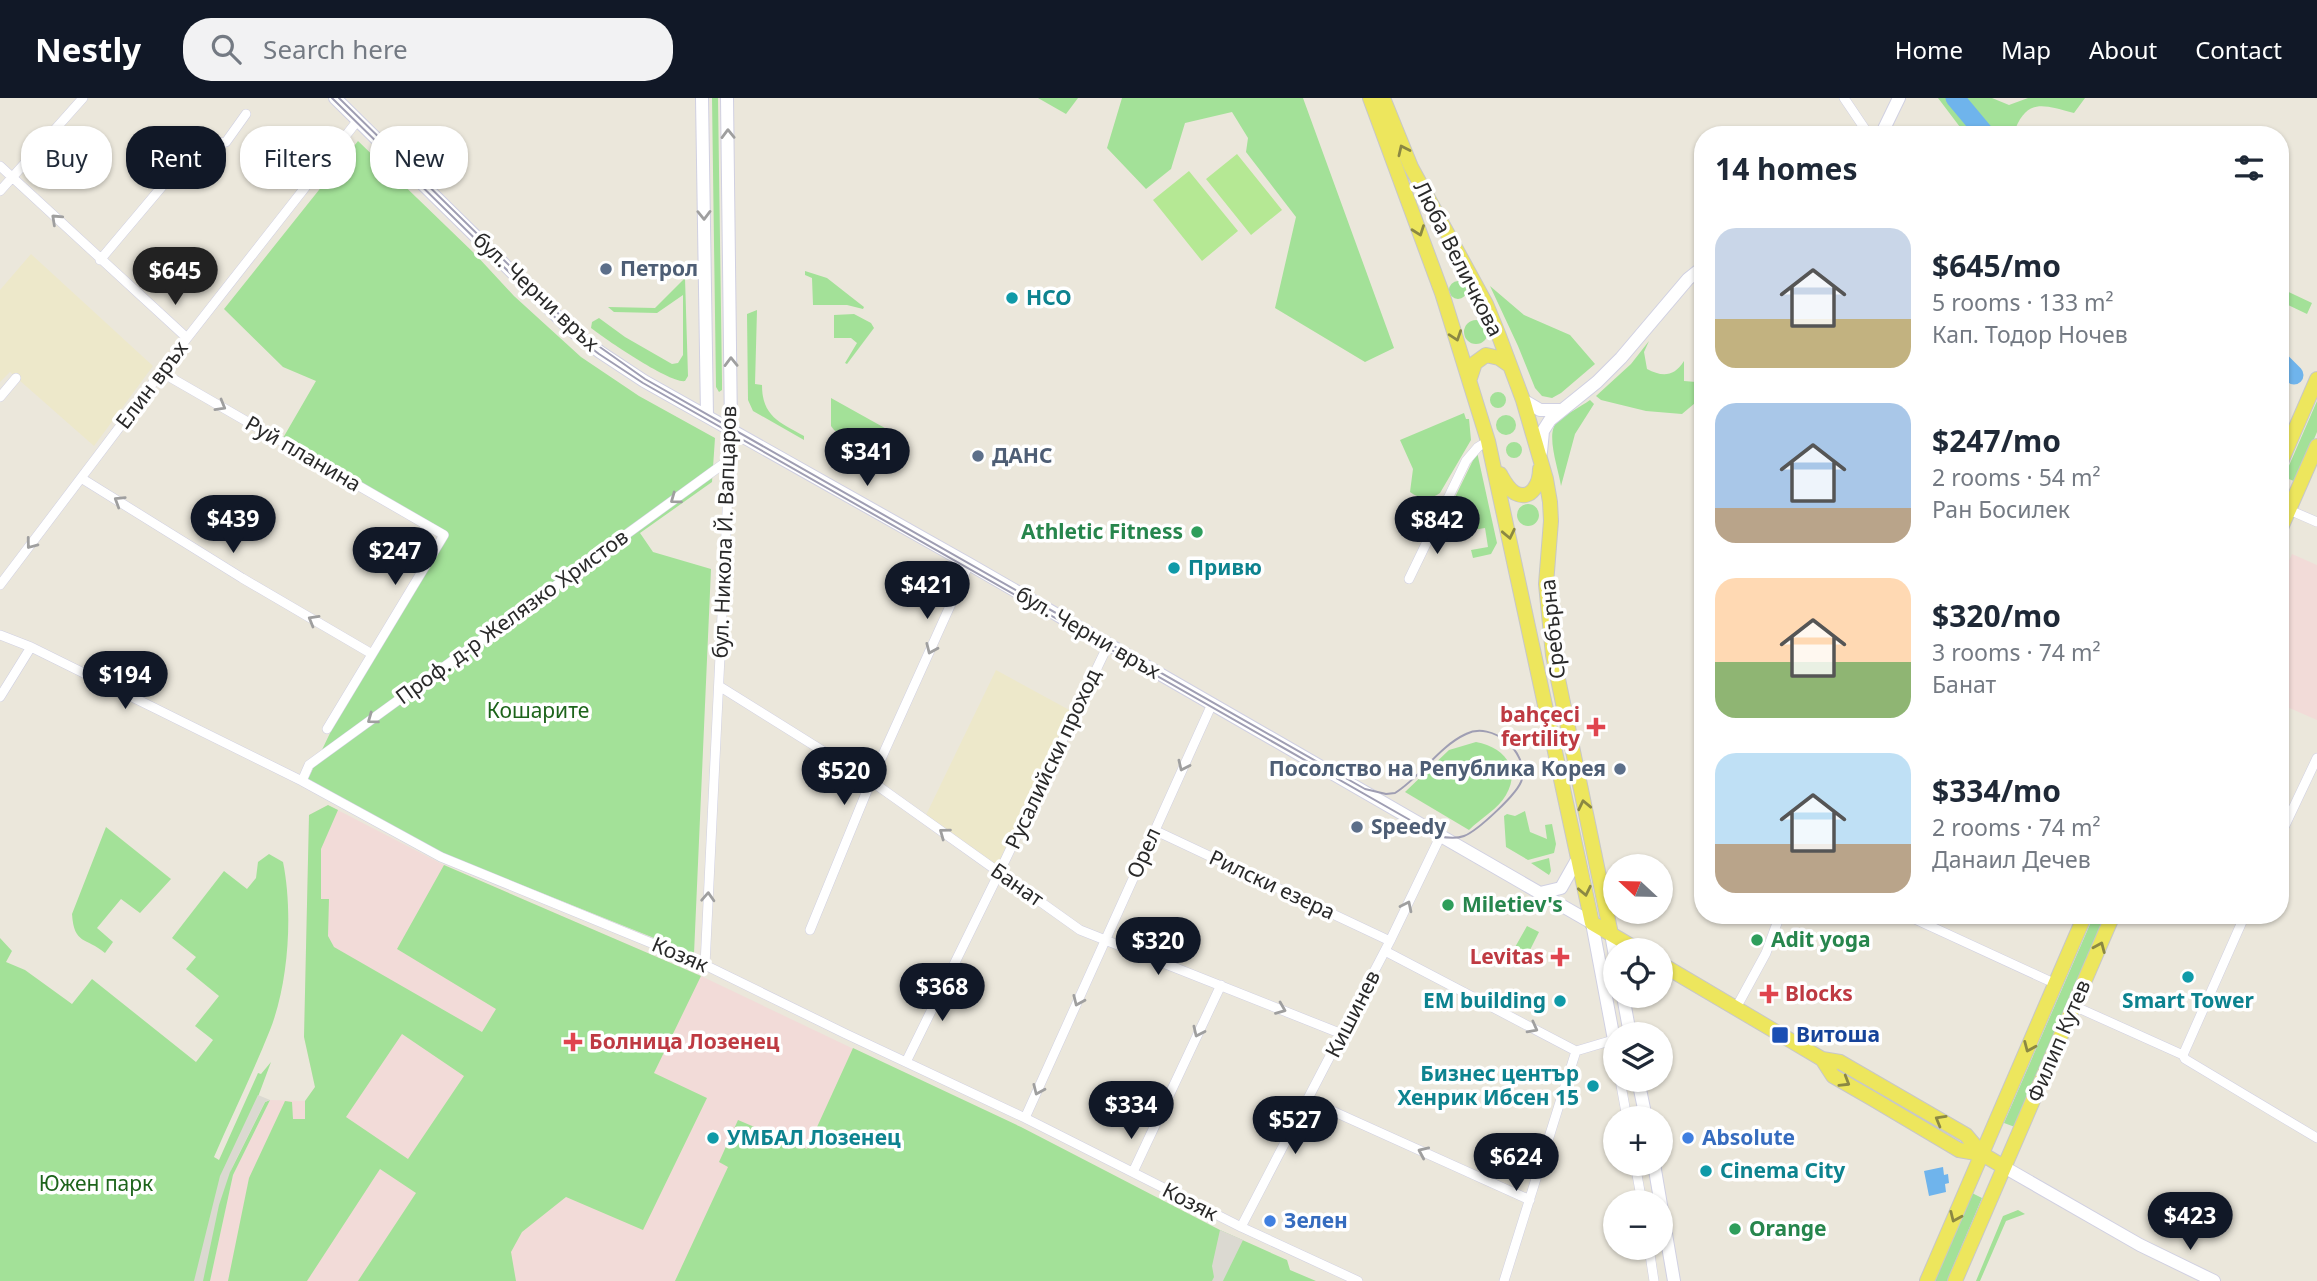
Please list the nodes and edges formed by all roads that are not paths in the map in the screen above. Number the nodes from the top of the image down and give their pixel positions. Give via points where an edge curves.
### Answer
1 (83, 98) edge
2 (335, 98) edge
3 (702, 98) edge
4 (727, 98) edge
5 (1370, 98) edge
6 (1383, 98) edge
7 (1844, 98) edge
8 (1899, 98) edge
9 (246, 114) dead end
10 (358, 120) junction
11 (1863, 126) edge
12 (1885, 126) edge
13 (0, 166) edge
14 (12, 177) junction
15 (0, 191) edge
16 (100, 260) junction
17 (1694, 275) edge
18 (187, 338) junction
19 (1508, 365) junction
20 (161, 372) junction
21 (16, 378) dead end
22 (1470, 378) junction
23 (2317, 379) edge
24 (0, 397) edge
25 (1523, 400) junction
26 (1560, 410) junction
27 (707, 416) junction
28 (731, 430) junction
29 (1488, 442) junction
30 (2289, 443) edge
31 (2317, 446) edge
32 (730, 459) junction
33 (1541, 461) junction
34 (1495, 467) junction
35 (81, 478) junction
36 (2289, 500) edge
37 (2289, 510) edge
38 (2317, 522) edge
39 (969, 564) junction
40 (1409, 579) dead end
41 (0, 585) edge
42 (0, 635) edge
43 (1108, 645) junction
44 (31, 647) junction
45 (372, 654) junction
46 (719, 686) junction
47 (0, 698) edge
48 (1212, 704) junction
49 (327, 729) dead end
50 (2317, 758) edge
51 (872, 780) junction
52 (302, 781) junction
53 (2289, 817) edge
54 (1154, 830) junction
55 (1441, 835) junction
56 (1578, 858) junction
57 (999, 873) junction
58 (1540, 893) junction
59 (1592, 923) junction
60 (1777, 924) edge
61 (1926, 924) edge
62 (2081, 924) edge
63 (2109, 924) edge
64 (2241, 924) edge
65 (810, 930) dead end
66 (1611, 934) junction
67 (1612, 938) edge
68 (1618, 938) edge
69 (1105, 940) junction
70 (1390, 941) junction
71 (1385, 951) junction
72 (705, 965) junction
73 (1673, 971) edge
74 (2056, 984) junction
75 (1221, 985) junction
76 (2074, 1006) junction
77 (1736, 1008) junction
78 (1610, 1022) edge
79 (1342, 1034) junction
80 (1603, 1045) edge
81 (1576, 1051) junction
82 (2183, 1055) junction
83 (906, 1062) junction
84 (1308, 1100) junction
85 (1025, 1118) junction
86 (2317, 1138) edge
87 (1982, 1154) junction
88 (2004, 1167) junction
89 (1133, 1172) junction
90 (1656, 1176) edge
91 (1530, 1200) junction
92 (1241, 1227) junction
93 (1651, 1260) edge
94 (1358, 1281) edge
95 (1504, 1281) edge
96 (1654, 1281) edge
97 (1674, 1281) edge
98 (1927, 1281) edge
99 (1955, 1281) edge
100 (2214, 1281) edge

1 - 14 street
2 - 10 main road, бул. Черни връх
3 -> 27 main road, бул. Никола Й. Вапцаров
28 -> 4 main road, бул. Никола Й. Вапцаров
5 -> 22 main road, Люба Величкова
19 -> 6 main road, Люба Величкова via 1486,304 1411,167
7 - 11 street
8 - 12 main road
9 - 16 street via 226,142 197,145
10 - 18 street, Елин връх
10 - 27 main road, бул. Черни връх via 571,330 644,381
13 - 14 street
14 - 15 street
16 -> 14 street
16 - 18 street
17 - 26 main road, Сребърна via 1597,382
18 - 20 street, Елин връх
19 - 22 main road via 1499,358 1480,357
19 - 25 main road, Люба Величкова
20 - 35 street, Елин връх
20 -> 45 street, Руй планина via 444,534
21 - 24 street
22 - 29 main road, Сребърна
23 - 30 main road
25 - 26 main road via 1540,410
25 - 33 main road, Люба Величкова
26 - 33 main road, Сребърна via 1543,431
27 - 28 main road, бул. Черни връх
28 - 32 street, бул. Никола Й. Вапцаров
28 - 39 main road, бул. Черни връх
29 - 34 main road, Сребърна
29 - 40 street via 1466,461
31 - 36 main road
32 - 46 street, бул. Никола Й. Вапцаров
32 -> 52 street, Проф. д-р Желязко Христов via 309,765
33 - 34 main road via 1538,485 1521,495 1511,490
66 -> 33 main road, Сребърна via 1553,655 1546,584 1550,502
34 -> 56 main road, Сребърна
35 -> 41 street, Елин връх
45 -> 35 street
37 - 38 street
39 - 43 main road, бул. Черни връх
39 -> 51 street
42 - 44 street, Козяк
43 - 48 main road, бул. Черни връх
43 - 57 street, Русалийски проход
44 - 47 street
44 - 52 street, Козяк
45 - 49 street
46 - 51 street, Банат
72 -> 46 street, бул. Никола Й. Вапцаров
48 -> 54 street, Орел
48 - 55 main road, бул. Черни връх
50 - 53 street
57 -> 51 street, Банат
51 - 65 street
52 - 72 street, Козяк via 441,857
54 - 69 street, Орел
54 - 70 street, Рилски езера
55 - 58 main road, бул. Черни връх
70 -> 55 street, Кишинев
56 - 58 main road via 1561,888
56 -> 59 main road, Сребърна
57 - 69 street, Банат via 1080,930
57 - 83 street, Русалийски проход
58 - 59 main road, бул. Черни връх
59 - 66 main road, бул. Черни връх
59 - 78 main road
60 - 77 street
61 - 74 street
62 - 74 main road, Филип Кутев
76 -> 63 main road, Филип Кутев
64 - 82 street
66 - 67 main road
66 - 68 main road, бул. Черни връх
69 - 75 street, Банат
69 -> 85 street, Орел
70 - 71 street, Кишинев
71 - 79 street, Кишинев
71 -> 81 street
72 - 83 street, Козяк
73 - 77 main road
74 -> 87 main road, Филип Кутев
75 -> 79 street, Банат
75 -> 89 street
76 - 82 street
76 - 88 main road, Филип Кутев
77 - 87 main road via 1956,1129
79 - 84 street, Кишинев
80 - 81 street
81 - 91 street
82 - 86 street
83 - 85 street, Козяк
91 -> 84 street
84 - 92 street, Кишинев
85 - 89 street, Козяк
87 - 88 main road
87 -> 98 main road, Филип Кутев
88 - 99 main road, Филип Кутев
88 - 100 main road via 2164,1259
89 - 92 street, Козяк
90 - 97 main road
91 - 95 street
92 - 94 street, Козяк
93 - 96 street

